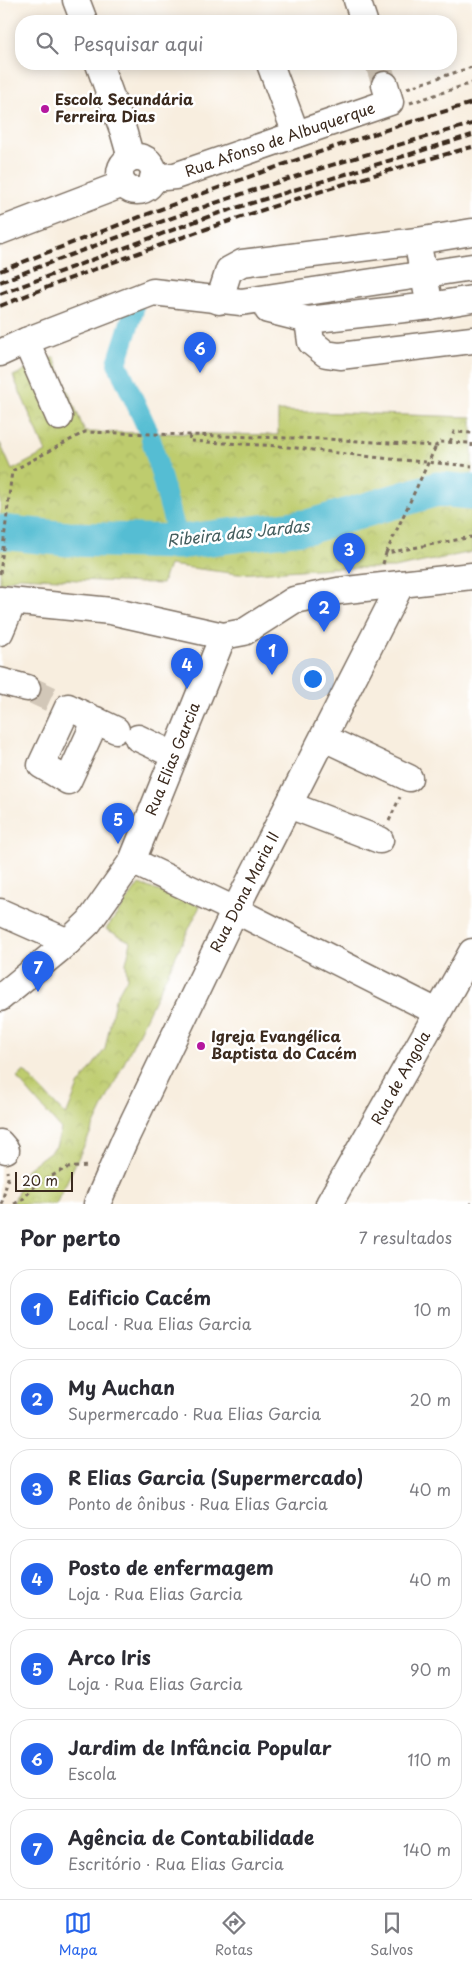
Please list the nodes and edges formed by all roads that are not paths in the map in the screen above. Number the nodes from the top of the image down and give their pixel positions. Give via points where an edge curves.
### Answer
1 (76, 0) edge
2 (357, 0) edge
3 (82, 15) edge
4 (362, 15) edge
5 (101, 70) edge
6 (272, 70) edge
7 (394, 97) road end
8 (296, 134) junction
9 (131, 158) junction
10 (153, 178) junction
11 (123, 184) junction
12 (0, 231) edge
13 (472, 232) edge
14 (417, 241) junction
15 (472, 268) edge
16 (423, 274) junction
17 (472, 299) edge
18 (219, 301) junction
19 (430, 306) junction
20 (268, 310) dead end
21 (308, 320) junction
22 (26, 340) junction
23 (472, 340) edge
24 (0, 353) edge
25 (58, 417) dead end
26 (472, 576) edge
27 (389, 585) junction
28 (7, 601) edge
29 (0, 632) edge
30 (223, 636) junction
31 (0, 681) edge
32 (27, 688) tunnel mouth
33 (117, 729) dead end
34 (324, 738) junction
35 (174, 755) junction
36 (409, 778) road end
37 (289, 805) junction
38 (380, 840) road end
39 (132, 861) junction
40 (235, 910) junction
41 (0, 912) edge
42 (68, 942) junction
43 (472, 952) edge
44 (0, 998) edge
45 (437, 1012) junction
46 (97, 1204) edge
47 (329, 1204) edge

1 - 3 street
2 - 4 street
5 - 9 street
6 - 8 street
7 - 8 street, Rua Afonso de Albuquerque
8 - 10 street, Rua Afonso de Albuquerque via 174,176
9 - 10 street via 147,161 152,166
9 - 11 street via 121,167
10 - 11 street via 142,190 132,191
11 - 12 street
13 - 14 street
14 - 16 street
14 - 18 street via 242,263 229,270
15 - 16 street
16 - 18 street via 241,302
16 - 19 street
17 - 19 street
18 - 22 street via 153,292
19 - 21 street
20 - 21 street
21 - 23 street via 311,342 326,354 340,356
22 - 24 street
22 - 25 street
26 - 27 street
27 - 30 street via 294,600 244,632
27 - 34 street, Rua Dona Maria II
28 - 29 street
28 - 30 street via 111,611
30 - 35 street, Rua Elias Garcia
31 - 32 street
33 - 35 street
34 - 36 street
34 - 37 street, Rua Dona Maria II
35 - 39 street, Rua Elias Garcia
37 - 38 street
37 - 40 street, Rua Dona Maria II
39 - 40 street
39 - 42 street, Rua Elias Garcia via 89,922
40 - 45 street
40 - 46 street, Rua Dona Maria II
41 - 42 street
42 - 44 street, Rua Elias Garcia
43 - 45 street, Rua de Angola
45 - 47 street, Rua de Angola

